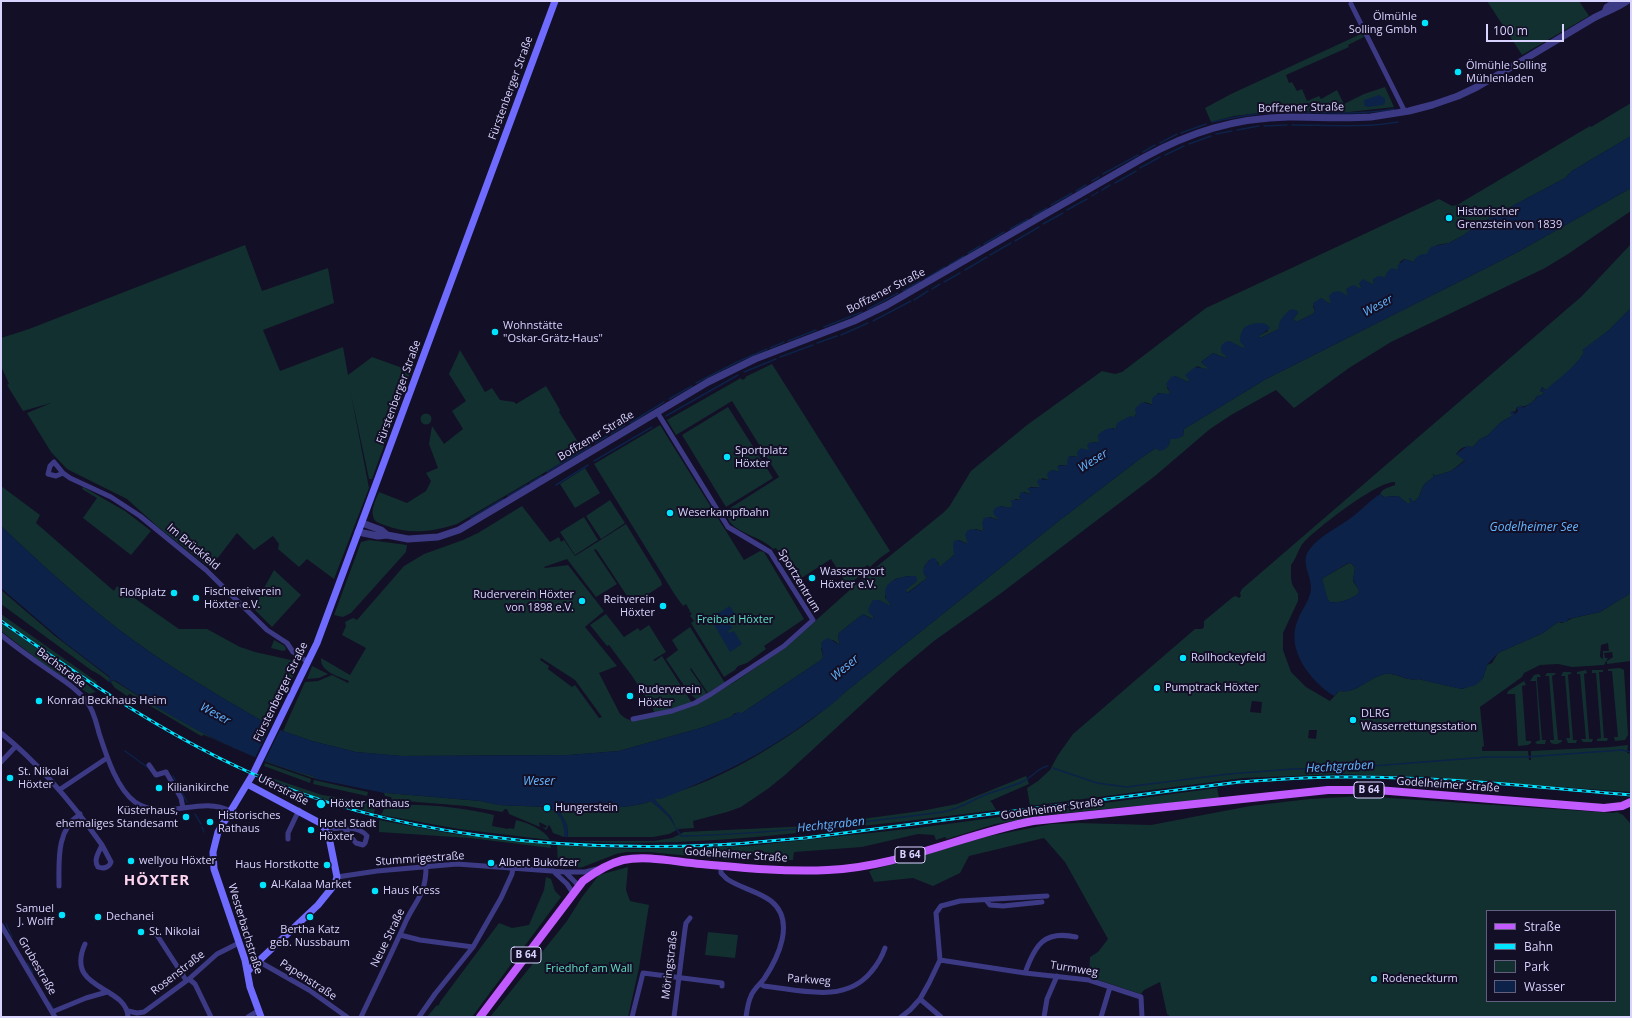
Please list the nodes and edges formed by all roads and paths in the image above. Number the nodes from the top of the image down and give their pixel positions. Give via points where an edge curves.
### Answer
1 (555, 1) edge
2 (1618, 1) edge
3 (1627, 1) edge
4 (1351, 4) dead end
5 (1605, 12) junction
6 (1407, 111) junction
7 (657, 412) junction
8 (63, 473) junction
9 (362, 522) junction
10 (358, 532) junction
11 (387, 535) junction
12 (1, 635) edge
13 (308, 662) junction
14 (633, 719) dead end
15 (1, 733) edge
16 (16, 746) junction
17 (107, 758) junction
18 (1, 762) edge
19 (149, 765) dead end
20 (247, 784) junction
21 (60, 790) junction
22 (1631, 802) edge
23 (182, 808) junction
24 (299, 810) junction
25 (230, 811) junction
26 (80, 814) junction
27 (344, 828) dead end
28 (327, 830) junction
29 (288, 839) dead end
30 (102, 845) dead end
31 (721, 866) junction
32 (426, 867) junction
33 (513, 867) junction
34 (604, 867) junction
35 (552, 870) junction
36 (565, 872) junction
37 (337, 877) junction
38 (59, 886) dead end
39 (580, 886) junction
40 (573, 893) junction
41 (1047, 896) dead end
42 (986, 900) junction
43 (1042, 902) dead end
44 (690, 918) dead end
45 (1, 925) edge
46 (155, 932) dead end
47 (400, 935) junction
48 (1076, 937) dead end
49 (239, 943) junction
50 (85, 944) dead end
51 (473, 947) junction
52 (885, 948) dead end
53 (940, 960) junction
54 (258, 961) junction
55 (248, 971) junction
56 (1025, 973) junction
57 (1057, 976) junction
58 (678, 978) junction
59 (187, 980) junction
60 (760, 984) junction
61 (722, 986) dead end
62 (1110, 987) junction
63 (107, 992) junction
64 (920, 999) junction
65 (54, 1013) edge
66 (128, 1014) edge
67 (259, 1014) edge
68 (211, 1017) edge
69 (248, 1017) edge
70 (347, 1017) edge
71 (361, 1017) edge
72 (419, 1017) edge
73 (480, 1017) edge
74 (632, 1017) edge
75 (674, 1017) edge
76 (746, 1017) edge
77 (901, 1017) edge
78 (941, 1017) edge
79 (1044, 1017) edge
80 (1101, 1017) edge
81 (1142, 1017) edge

1 - 9 main road, Fürstenberger Straße
2 - 5 street via 1607,7
3 - 5 street
4 - 6 street
5 - 6 street, Boffzener Straße via 1477,87 1440,102
6 - 7 street, Boffzener Straße via 1355,118 1261,119 1233,123 1188,136 1153,153 887,305 737,368
7 - 11 street, Boffzener Straße via 459,530 438,537 417,539
7 - 14 street, Sportzentrum via 728,527 770,552 813,620 784,646 695,703 672,712
8 - 8 street, Im Brückfeld via 54,462 48,474 56,476
8 - 13 street, Im Brückfeld via 111,497 140,516 206,570 267,630
9 - 10 main road, Fürstenberger Straße
9 - 11 street, Boffzener Straße
10 - 11 street, Boffzener Straße
10 - 13 main road, Fürstenberger Straße
12 - 17 street, Bachstraße via 82,695 92,711
13 - 20 main road, Fürstenberger Straße
15 - 16 street
16 - 18 street
16 - 21 street
17 - 21 street
17 - 23 street, Bachstraße via 119,782 135,802 156,809
19 - 23 street via 156,774 166,772 181,798
20 - 24 main road, Uferstraße
20 - 25 main road, Fürstenberger Straße
21 - 26 street
22 - 31 main road, Godelheimer Straße / B 64 via 1604,808 1377,790 1328,790 1033,821 997,828 905,857 854,867 798,870
23 - 25 street, Bachstraße via 210,806
24 - 28 main road, Uferstraße
24 - 29 street
25 - 49 main road, Westerbachstraße via 218,832 212,859
26 - 30 street
26 - 38 street via 72,820 61,841
27 - 28 street
28 - 37 main road
31 - 34 main road, Godelheimer Straße / B 64 via 632,859
31 - 60 street via 721,873 727,879 771,902 783,920 782,942 774,962
32 - 33 street, Stummrigestraße via 457,864
32 - 37 street, Stummrigestraße
32 - 47 street, Neue Straße via 423,891
33 - 35 street, Stummrigestraße
33 - 51 street via 501,898
34 - 36 street, Stummrigestraße via 585,872
34 - 39 main road, Godelheimer Straße / B 64
35 - 36 street, Stummrigestraße
35 - 40 street
36 - 39 street
37 - 54 main road via 330,891 297,926
39 - 40 main road, Godelheimer Straße / B 64
40 - 73 main road, Godelheimer Straße / B 64
41 - 42 street
42 - 43 street via 990,905 1003,906
42 - 53 street via 960,901 938,909 936,913
44 - 58 street, Möringstraße via 686,923
45 - 65 street, Grubestraße
46 - 59 street
47 - 51 street
47 - 71 street, Neue Straße
48 - 56 street via 1057,935 1044,939 1031,956
49 - 55 main road, Westerbachstraße
49 - 59 street, Rosenstraße via 217,954
50 - 63 street via 80,957 85,974
51 - 72 street
52 - 60 street, Parkweg via 876,966 864,980 839,992 808,992
53 - 56 street, Turmweg
53 - 64 street
54 - 55 main road
54 - 70 street, Papenstraße via 309,990
55 - 67 main road, Westerbachstraße via 250,987
56 - 57 street, Turmweg
57 - 62 street, Turmweg via 1088,980
57 - 79 street via 1047,999
58 - 61 street via 722,983
58 - 74 street via 643,973
58 - 75 street, Möringstraße
59 - 66 street, Rosenstraße via 144,1012
59 - 68 street via 195,984
60 - 76 street via 751,995
62 - 80 street
62 - 81 street, Turmweg via 1141,997
63 - 65 street via 86,998
63 - 66 street via 123,1004
64 - 77 street
64 - 78 street
67 - 69 street

